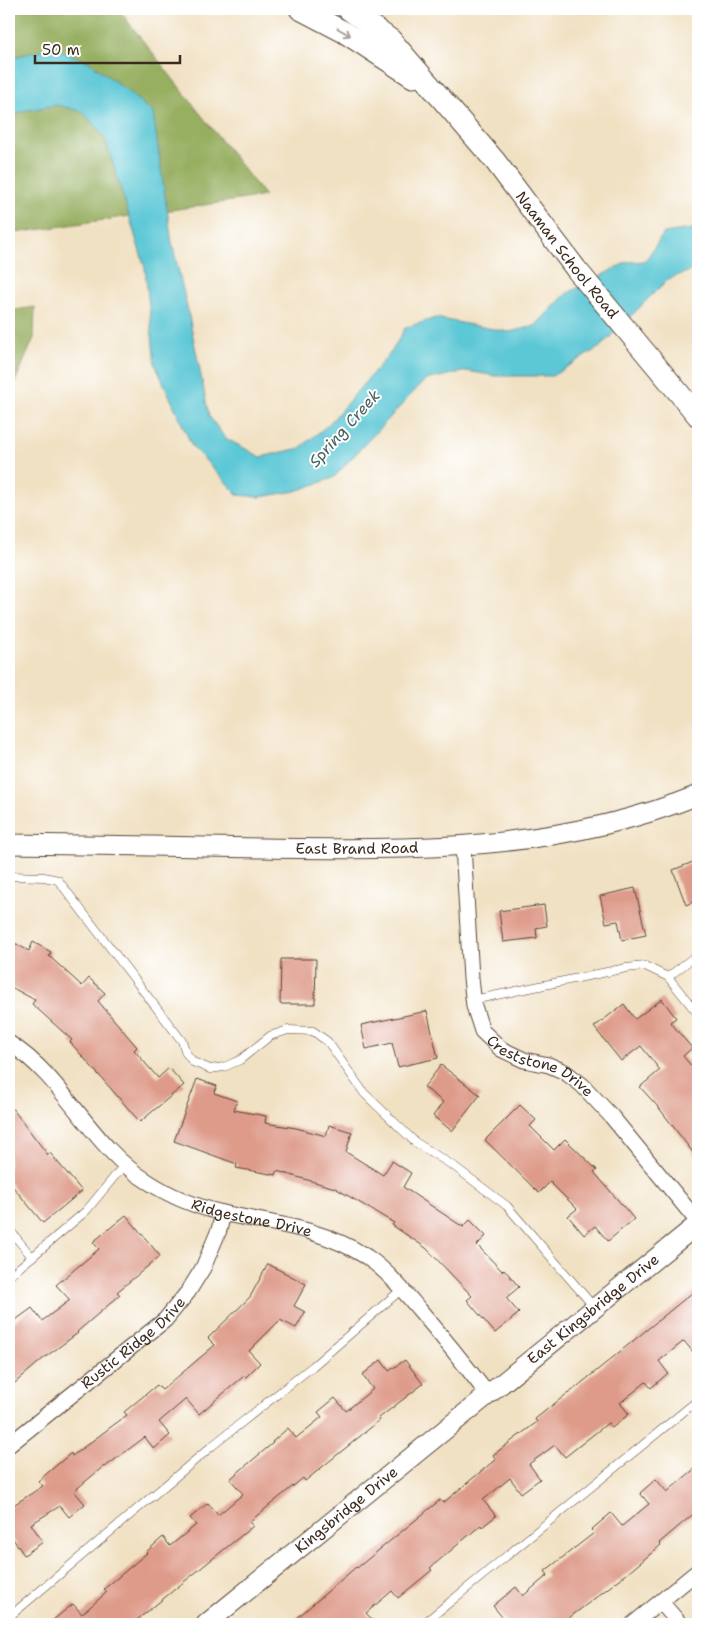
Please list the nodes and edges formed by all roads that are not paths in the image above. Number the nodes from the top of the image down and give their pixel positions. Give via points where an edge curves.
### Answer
1 (300, 9) edge
2 (348, 9) edge
3 (436, 93) junction
4 (698, 416) edge
5 (698, 795) edge
6 (9, 844) edge
7 (463, 846) junction
8 (9, 876) edge
9 (698, 954) edge
10 (668, 977) junction
11 (473, 1000) junction
12 (698, 1014) edge
13 (9, 1044) edge
14 (124, 1165) junction
15 (223, 1213) junction
16 (698, 1223) edge
17 (9, 1229) edge
18 (32, 1257) junction
19 (9, 1276) edge
20 (402, 1289) junction
21 (595, 1309) junction
22 (489, 1396) junction
23 (698, 1400) edge
24 (9, 1444) edge
25 (698, 1571) edge
26 (661, 1602) junction
27 (9, 1617) edge
28 (206, 1624) edge
29 (423, 1624) edge
30 (633, 1624) edge
31 (680, 1624) edge

1 -> 3 main road via 344,32
2 - 3 main road, Naaman School Road via 390,40
3 - 4 main road, Naaman School Road via 495,161 576,269
5 - 7 street, East Brand Road via 636,817 572,831
6 - 7 street, East Brand Road via 327,849
7 - 11 street, Creststone Drive
8 - 21 lane via 58,880 182,1040 186,1054 193,1062 210,1069 224,1067 240,1060 270,1036 288,1030 313,1031 328,1042 364,1092 415,1142 506,1206
9 - 10 lane
10 - 11 lane via 645,966 626,968
10 - 12 lane
11 - 16 street, Creststone Drive via 482,1031 501,1048 524,1060 565,1072 582,1084
13 - 14 street, Ridgestone Drive via 24,1053 55,1084
14 - 15 street, Ridgestone Drive via 172,1195
14 - 18 lane via 86,1211
15 - 20 street, Ridgestone Drive via 286,1225 340,1243 366,1257
15 - 24 street, Rustic Ridge Drive via 203,1268 165,1320
16 - 21 street, East Kingsbridge Drive
17 - 18 lane
18 - 19 lane
20 - 22 street, Ridgestone Drive
20 - 27 lane
21 - 22 street, East Kingsbridge Drive
22 - 28 street, Kingsbridge Drive
23 - 29 lane
25 - 26 street
26 - 30 street
26 - 31 street

